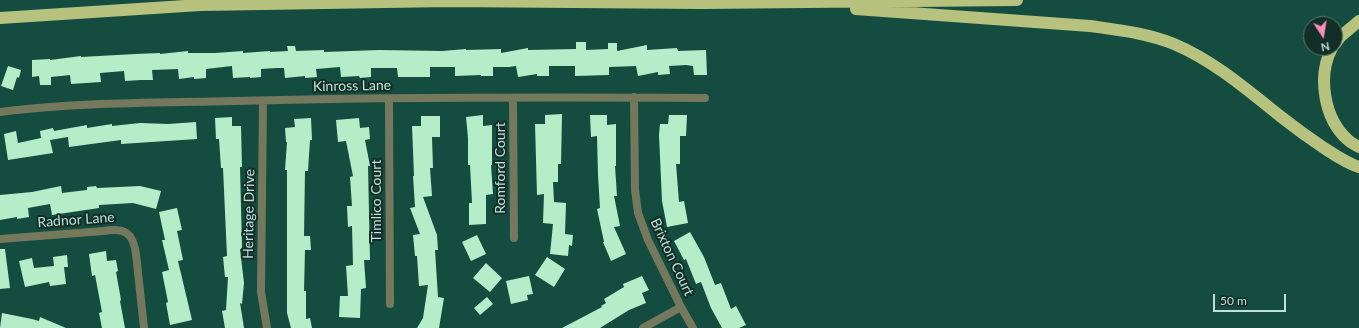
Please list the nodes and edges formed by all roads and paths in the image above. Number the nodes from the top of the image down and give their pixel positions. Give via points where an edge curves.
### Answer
1 (1017, 0) edge
2 (701, 3) junction
3 (0, 18) edge
4 (1359, 21) edge
5 (1343, 34) edge
6 (1329, 56) edge
7 (634, 97) junction
8 (513, 98) junction
9 (705, 98) dead end
10 (388, 99) junction
11 (263, 101) junction
12 (0, 112) edge
13 (1359, 147) edge
14 (1359, 167) edge
15 (514, 238) dead end
16 (0, 239) edge
17 (390, 304) dead end
18 (681, 307) junction
19 (144, 328) edge
20 (267, 328) edge
21 (643, 328) edge
22 (693, 328) edge

1 - 2 highway
2 - 3 highway via 448,2 200,5
2 - 14 highway via 855,8 1090,26 1144,35 1192,52 1213,64 1299,130 1339,158
4 - 5 highway
6 - 13 highway via 1324,84 1329,110 1339,129 1348,140
7 - 8 street, Kinross Lane
7 - 9 street, Kinross Lane
7 - 18 street, Brixton Court via 635,190 638,213 648,240
8 - 10 street, Kinross Lane
8 - 15 street, Romford Court
10 - 11 street, Kinross Lane
10 - 17 street, Timlico Court
11 - 12 street, Kinross Lane via 27,108
11 - 20 street, Heritage Drive via 261,292
16 - 19 street, Radnor Lane via 122,230 130,235 134,242
18 - 21 street
18 - 22 street, Brixton Court

